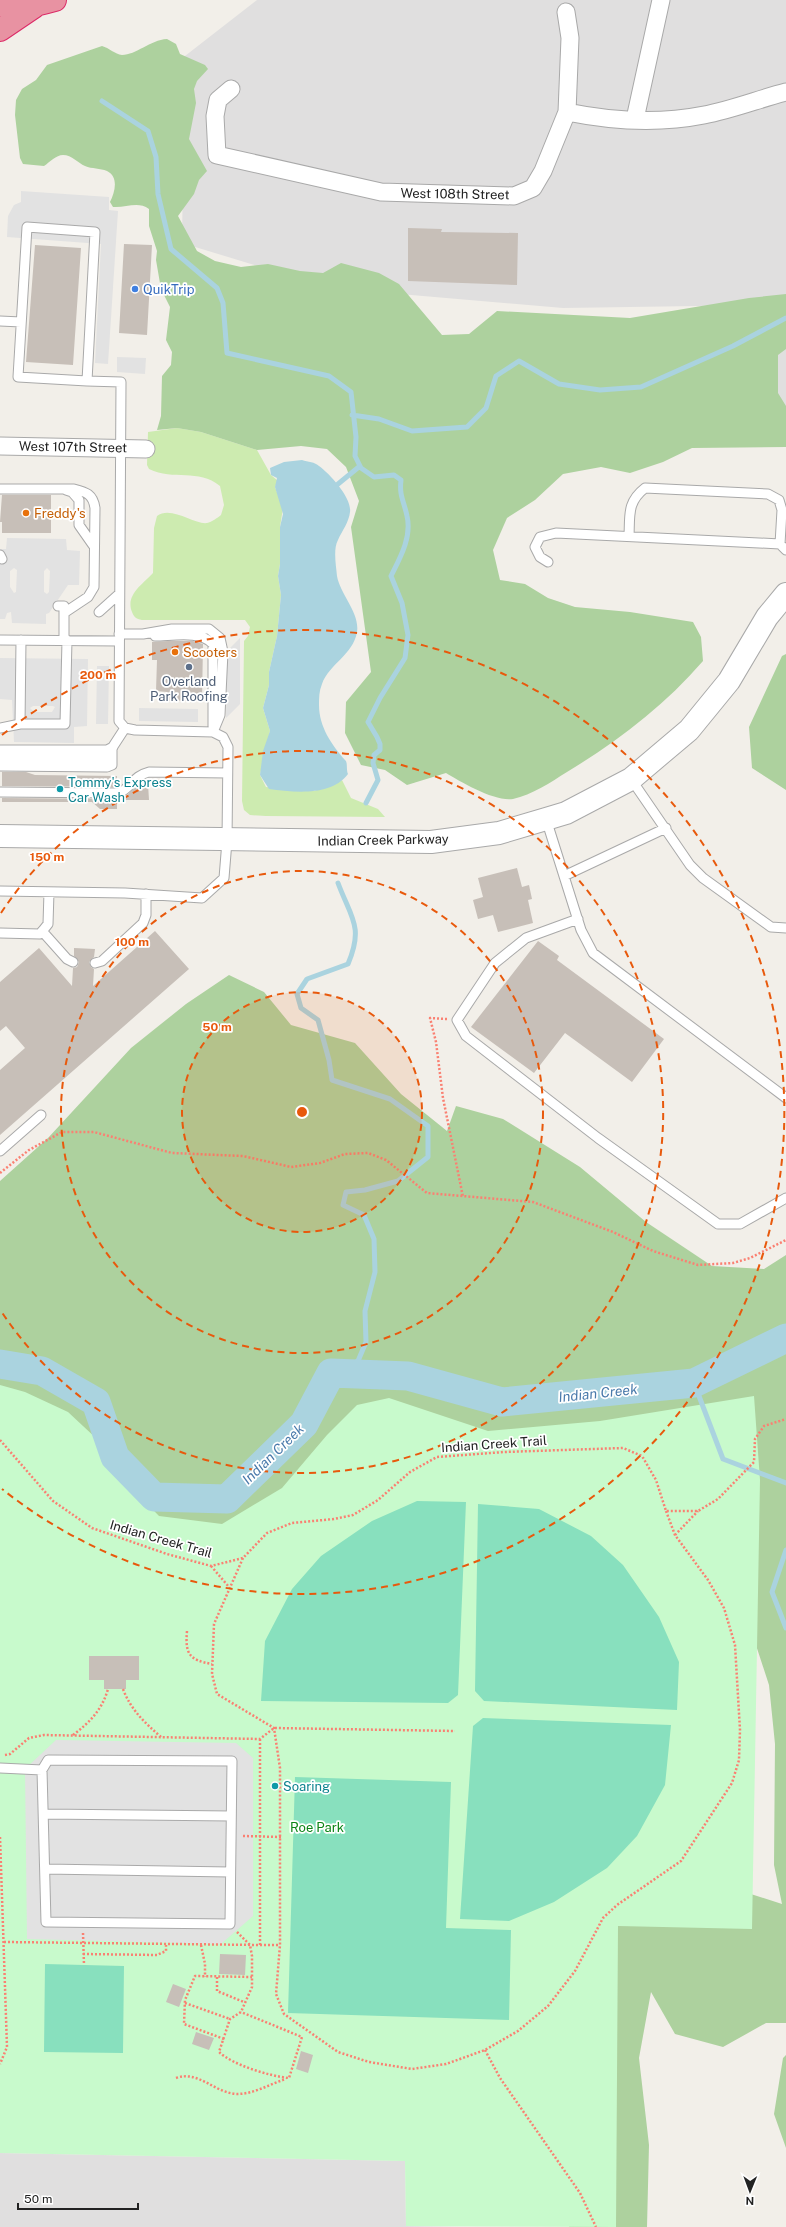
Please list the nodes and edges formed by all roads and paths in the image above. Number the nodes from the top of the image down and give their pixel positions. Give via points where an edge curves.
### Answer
1 (662, 0) edge
2 (47, 2) edge
3 (0, 5) edge
4 (566, 12) dead end
5 (0, 30) edge
6 (231, 89) dead end
7 (786, 92) edge
8 (567, 112) junction
9 (636, 119) junction
10 (0, 321) edge
11 (21, 322) junction
12 (87, 381) junction
13 (0, 446) edge
14 (119, 448) junction
15 (146, 449) dead end
16 (0, 488) edge
17 (62, 489) junction
18 (629, 536) junction
19 (94, 546) junction
20 (783, 547) edge
21 (548, 562) dead end
22 (119, 594) junction
23 (786, 594) edge
24 (58, 606) dead end
25 (99, 612) dead end
26 (64, 613) junction
27 (119, 637) junction
28 (0, 640) edge
29 (21, 640) junction
30 (65, 640) junction
31 (20, 724) junction
32 (0, 728) edge
33 (125, 728) junction
34 (213, 732) junction
35 (0, 750) edge
36 (112, 752) junction
37 (0, 758) edge
38 (0, 766) edge
39 (227, 773) junction
40 (632, 779) junction
41 (0, 792) edge
42 (546, 819) junction
43 (666, 828) junction
44 (0, 836) edge
45 (227, 841) junction
46 (564, 876) junction
47 (0, 891) edge
48 (49, 892) junction
49 (146, 894) junction
50 (578, 919) junction
51 (786, 928) edge
52 (42, 930) junction
53 (0, 933) edge
54 (73, 962) dead end
55 (95, 963) dead end
56 (457, 1020) junction
57 (786, 1098) edge
58 (41, 1115) dead end
59 (0, 1151) edge
60 (0, 1172) edge
61 (464, 1197) junction
62 (786, 1198) edge
63 (786, 1240) edge
64 (786, 1419) edge
65 (0, 1440) edge
66 (666, 1511) junction
67 (698, 1511) junction
68 (674, 1535) junction
69 (243, 1558) junction
70 (211, 1566) junction
71 (229, 1587) junction
72 (187, 1631) dead end
73 (212, 1664) junction
74 (108, 1689) dead end
75 (123, 1689) dead end
76 (274, 1728) junction
77 (455, 1731) dead end
78 (72, 1736) junction
79 (161, 1737) junction
80 (260, 1739) junction
81 (0, 1755) edge
82 (0, 1768) edge
83 (42, 1770) junction
84 (44, 1814) junction
85 (231, 1816) junction
86 (0, 1836) edge
87 (230, 1836) junction
88 (261, 1836) junction
89 (281, 1837) junction
90 (45, 1869) junction
91 (230, 1872) junction
92 (83, 1923) junction
93 (230, 1924) junction
94 (4, 1942) junction
95 (83, 1943) junction
96 (166, 1945) junction
97 (201, 1945) junction
98 (250, 1945) junction
99 (260, 1945) junction
100 (280, 1945) junction
101 (83, 1954) junction
102 (84, 1965) dead end
103 (205, 1977) junction
104 (217, 1977) junction
105 (252, 1977) junction
106 (185, 2002) junction
107 (244, 2002) junction
108 (241, 2012) junction
109 (230, 2019) junction
110 (224, 2039) junction
111 (485, 2050) junction
112 (0, 2064) edge
113 (176, 2078) dead end
114 (289, 2078) junction
115 (596, 2227) edge

1 - 9 street
2 - 3 highway via 10,8
2 - 5 highway
4 - 8 street via 570,38
6 - 8 street, West 108th Street via 218,100 217,155 381,192 514,196 533,188 543,171
7 - 9 street via 704,115 669,120
8 - 9 street via 601,119
10 - 11 lane
11 - 12 lane via 18,377
11 - 12 lane via 27,227 95,232
12 - 14 lane via 121,382
13 - 14 street, West 107th Street
14 - 15 street, West 107th Street
14 - 22 lane
16 - 17 lane
17 - 19 lane via 72,492 79,500 79,525
17 - 19 lane via 74,489 90,494 95,508
18 - 20 lane
18 - 20 lane via 631,509 635,496 645,488 768,494 779,500 782,510
18 - 21 lane via 556,533 540,537 535,547 540,557
19 - 26 lane via 93,590 88,597
22 - 25 lane
22 - 27 lane
23 - 40 street, Indian Creek Parkway via 767,617 729,681 689,730
24 - 26 lane via 64,606
26 - 30 lane
27 - 30 lane
27 - 33 lane via 119,721
27 - 34 lane via 142,634 208,638 213,644
28 - 29 lane
29 - 30 lane
29 - 31 lane
30 - 31 lane via 65,724
31 - 32 lane
33 - 34 lane
33 - 36 lane
34 - 39 lane via 223,737 228,747
35 - 36 lane
36 - 37 lane via 108,759
36 - 38 lane via 112,765 107,767
39 - 41 lane via 149,772 140,774 126,790 119,793
39 - 45 lane
40 - 42 street, Indian Creek Parkway via 566,813
40 - 43 lane
42 - 45 street, Indian Creek Parkway via 499,833 431,842
42 - 46 lane
43 - 46 lane
43 - 51 lane via 690,865 703,878 771,927
44 - 45 street, Indian Creek Parkway
45 - 49 lane via 224,878 202,898
46 - 50 lane
47 - 48 lane
48 - 49 lane
48 - 52 lane via 48,924
49 - 55 lane via 146,915 143,924 102,961
50 - 56 lane via 526,938 495,963
50 - 57 lane via 593,953
52 - 53 lane via 40,934
52 - 54 lane
56 - 61 path via 430,1018
56 - 62 lane via 466,1036 598,1138 718,1224 740,1224
58 - 59 lane
60 - 61 path via 29,1150 62,1132 94,1132 172,1153 243,1156 291,1167 320,1163 345,1154 368,1153 386,1160 427,1193
61 - 63 path via 533,1202 612,1232 653,1251 698,1266 733,1263 750,1258
64 - 67 path via 764,1426 755,1439 754,1462 718,1499
65 - 70 path, Indian Creek Trail via 53,1501 92,1528
66 - 67 path
66 - 68 path, Indian Creek Trail
66 - 69 path, Indian Creek Trail via 656,1480 642,1456 623,1448 437,1456 410,1472 378,1500 354,1515 334,1520 292,1523 267,1533
67 - 68 path
68 - 111 path, Indian Creek Trail via 708,1580 724,1608 735,1645 740,1738 739,1760 732,1783 681,1861 603,1918 575,1971 548,2006 518,2030
69 - 70 path, Indian Creek Trail
69 - 71 path
70 - 71 path
71 - 73 path via 214,1624
72 - 73 path via 186,1647 191,1656
73 - 76 path via 217,1694
74 - 78 path via 104,1704 95,1716
75 - 79 path via 129,1704
76 - 77 path
76 - 80 path
76 - 89 path, Indian Creek Trail via 280,1768
78 - 79 path
78 - 81 path via 44,1735 29,1738 10,1754
79 - 80 path
80 - 88 path
82 - 83 lane
83 - 84 lane
83 - 85 lane via 48,1760 232,1761
84 - 85 lane
84 - 90 lane
85 - 87 lane
86 - 94 path
87 - 88 path
87 - 91 lane
88 - 89 path
88 - 99 path
89 - 100 path, Indian Creek Trail
90 - 91 lane
90 - 92 lane via 46,1922
91 - 93 lane
92 - 93 lane
92 - 95 path
93 - 98 path
94 - 95 path
94 - 112 path via 7,2047
95 - 96 path
95 - 101 path
96 - 97 path
96 - 101 path via 166,1951 158,1955
97 - 98 path
97 - 103 path
98 - 99 path
98 - 105 path
99 - 100 path
100 - 111 path, Indian Creek Trail via 276,1994 284,2014 338,2052 369,2062 412,2068 446,2064
101 - 102 path
103 - 104 path
103 - 106 path via 195,1976
104 - 105 path
104 - 107 path via 218,1991
105 - 107 path via 252,1987
106 - 109 path
106 - 110 path via 184,2024
107 - 108 path
108 - 109 path
108 - 114 path via 302,2037
109 - 110 path
110 - 114 path via 219,2052 227,2059 278,2077
111 - 115 path via 500,2078 580,2193
113 - 114 path via 184,2075 199,2077 220,2090 235,2094 248,2093

